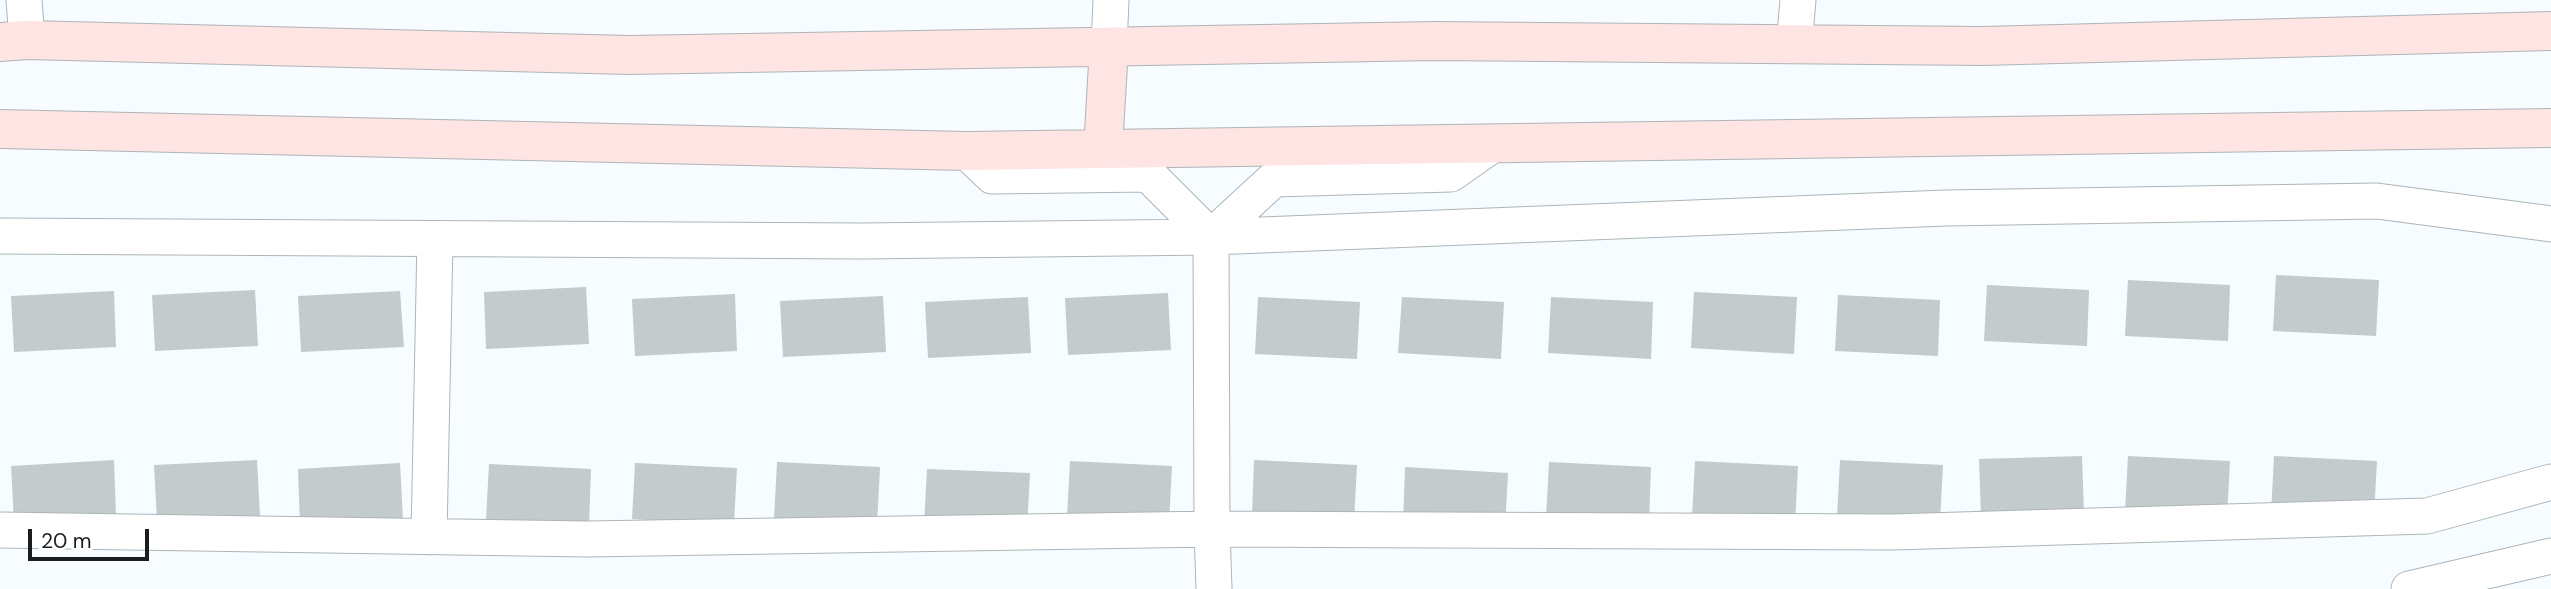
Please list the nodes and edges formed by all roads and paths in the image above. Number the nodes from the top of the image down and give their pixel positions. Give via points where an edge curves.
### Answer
1 (24, 0) edge
2 (1111, 0) edge
3 (1798, 0) edge
4 (2551, 31) edge
5 (13, 41) edge
6 (1794, 45) junction
7 (1109, 47) junction
8 (2551, 128) edge
9 (0, 129) edge
10 (1495, 143) junction
11 (1103, 149) junction
12 (966, 151) junction
13 (2551, 224) edge
14 (0, 236) edge
15 (1211, 237) junction
16 (435, 239) junction
17 (2551, 482) edge
18 (1212, 529) junction
19 (0, 530) edge
20 (429, 537) junction
21 (2551, 556) edge
22 (1214, 589) edge
23 (2409, 589) edge

1 - 5 street
2 - 7 street
3 - 6 street
4 - 6 street via 1983,46
5 - 7 street via 630,55
6 - 7 street via 1435,41
7 - 11 street
8 - 10 street
9 - 12 street
10 - 11 street
10 - 15 street via 1451,174 1274,179
11 - 12 street
12 - 15 street via 992,176 1148,174
13 - 15 street via 2377,201 1946,208
14 - 16 street
15 - 16 street
15 - 18 street
16 - 20 street
17 - 18 street via 2427,516 1894,532
18 - 20 street via 587,539
18 - 22 street
19 - 20 street
21 - 23 street

